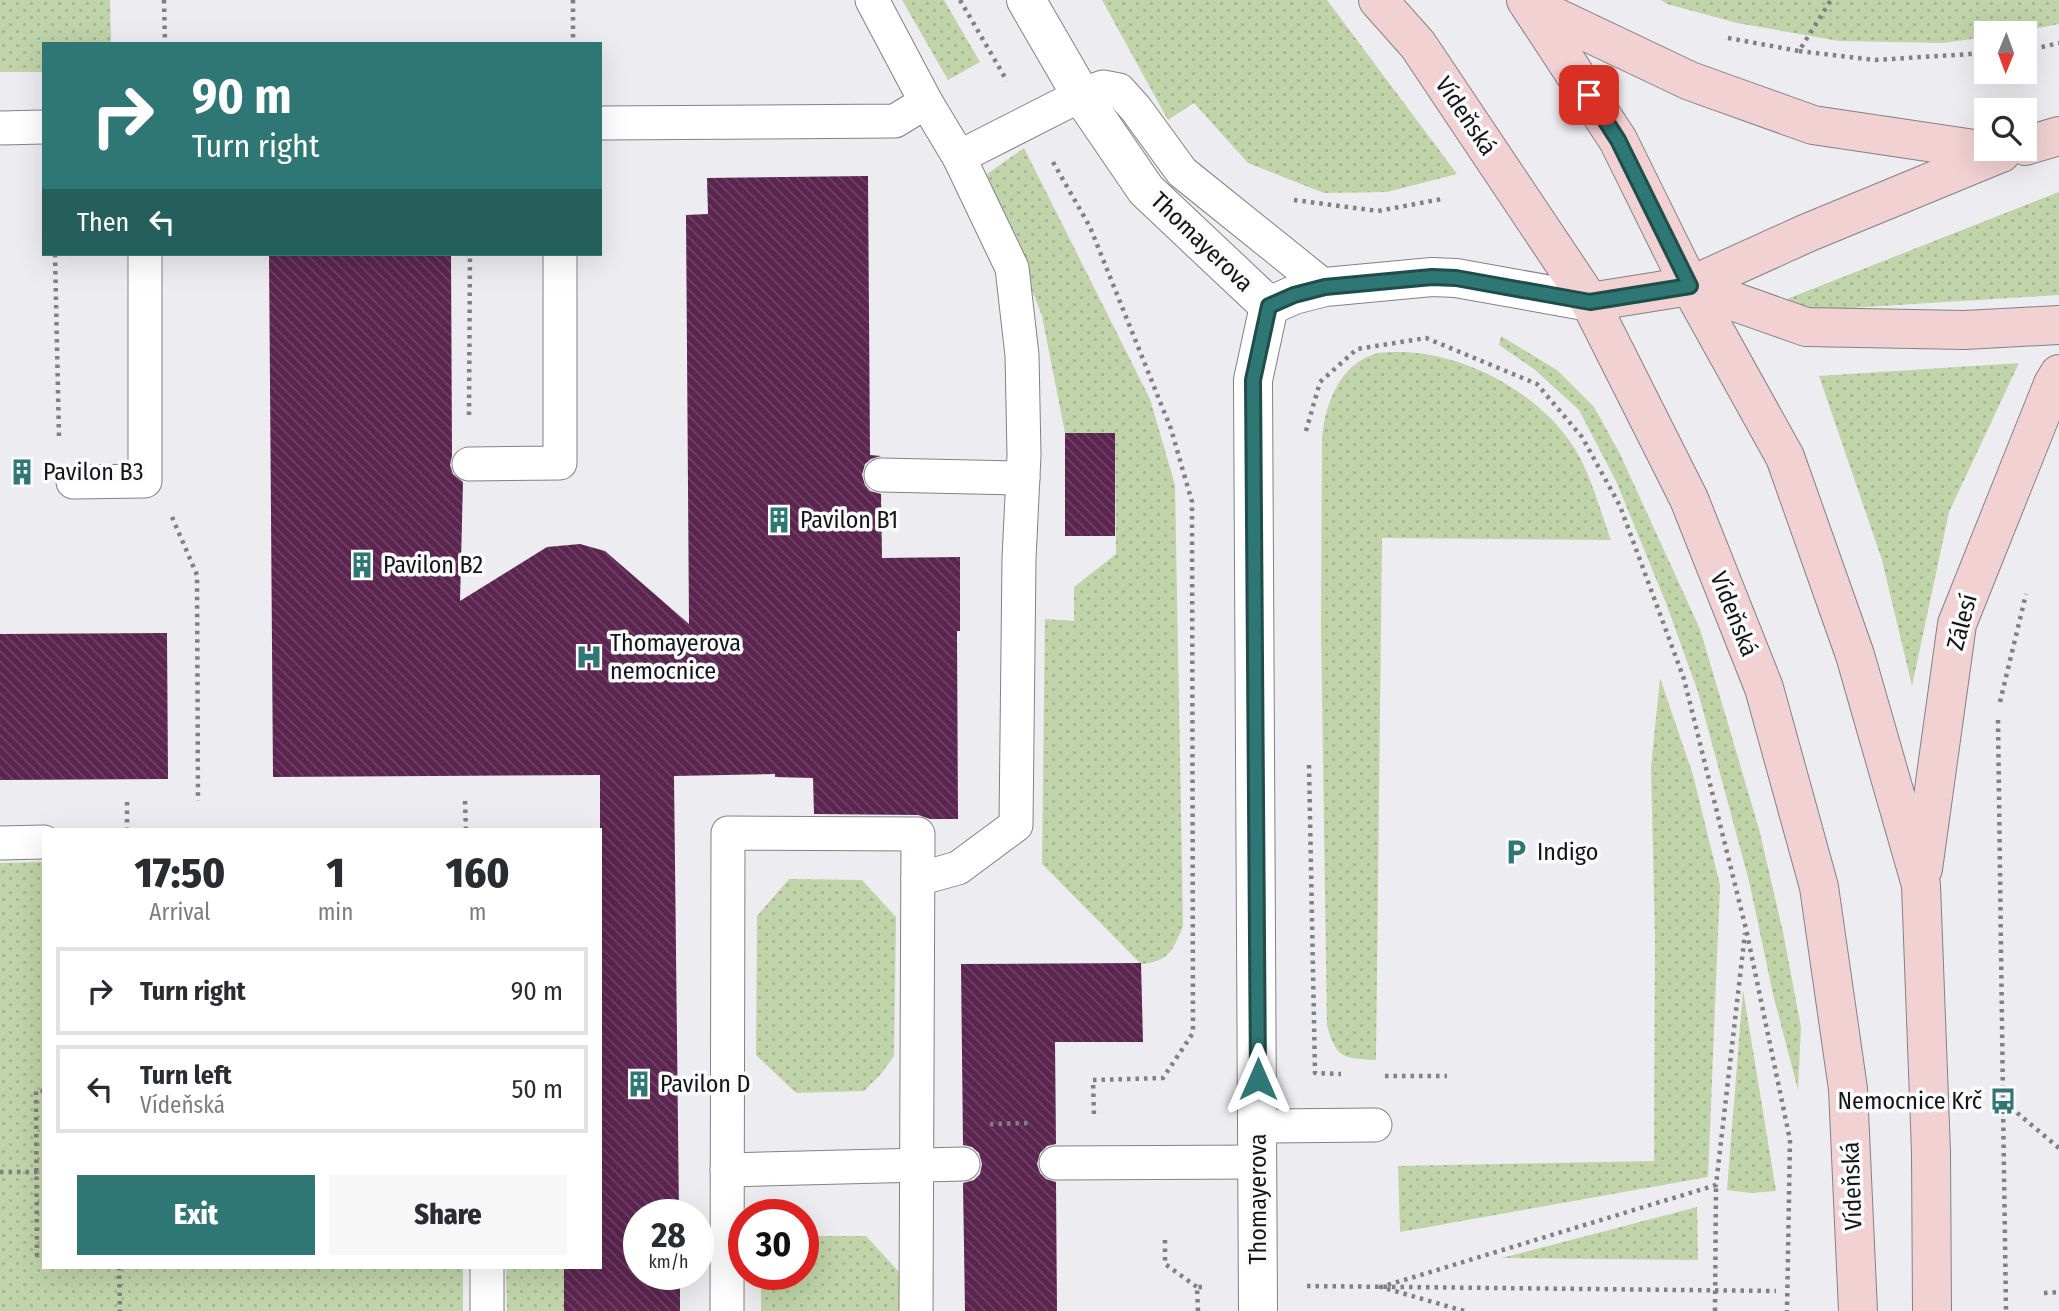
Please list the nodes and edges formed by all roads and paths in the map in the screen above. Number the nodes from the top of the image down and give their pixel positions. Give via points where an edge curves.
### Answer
1 (164, 0) edge
2 (573, 0) edge
3 (872, 0) edge
4 (1026, 0) edge
5 (1378, 0) edge
6 (1831, 0) edge
7 (1527, 2) edge
8 (1726, 37) dead end
9 (164, 42) edge
10 (573, 42) edge
11 (2059, 43) edge
12 (2037, 48) edge
13 (1798, 51) junction
14 (1974, 54) edge
15 (1081, 95) junction
16 (926, 102) junction
17 (602, 123) edge
18 (42, 127) edge
19 (0, 128) edge
20 (2059, 136) edge
21 (2037, 142) edge
22 (1974, 144) edge
23 (959, 156) junction
24 (1984, 161) edge
25 (1284, 199) dead end
26 (1442, 199) dead end
27 (1090, 228) dead end
28 (55, 256) edge
29 (145, 256) edge
30 (470, 256) edge
31 (560, 256) edge
32 (1690, 286) junction
33 (1325, 287) junction
34 (1590, 302) junction
35 (1269, 306) junction
36 (2059, 325) edge
37 (2059, 374) edge
38 (1305, 436) dead end
39 (469, 464) joint
40 (881, 475) dead end
41 (1023, 478) junction
42 (73, 482) joint
43 (172, 515) dead end
44 (2029, 584) dead end
45 (1309, 752) dead end
46 (198, 801) dead end
47 (465, 801) dead end
48 (127, 802) dead end
49 (127, 828) edge
50 (466, 828) edge
51 (42, 842) edge
52 (0, 843) edge
53 (918, 879) junction
54 (1921, 885) junction
55 (1746, 929) junction
56 (1351, 1075) dead end
57 (1376, 1076) dead end
58 (1447, 1076) dead end
59 (42, 1091) edge
60 (2003, 1101) junction
61 (1094, 1122) dead end
62 (1031, 1123) dead end
63 (979, 1124) dead end
64 (1375, 1125) dead end
65 (1258, 1144) junction
66 (2059, 1148) edge
67 (1056, 1163) dead end
68 (963, 1164) dead end
69 (917, 1166) junction
70 (727, 1170) junction
71 (36, 1171) junction
72 (0, 1172) edge
73 (42, 1172) edge
74 (1716, 1185) junction
75 (1165, 1240) dead end
76 (42, 1255) edge
77 (119, 1269) edge
78 (487, 1269) edge
79 (1302, 1286) dead end
80 (1197, 1287) dead end
81 (1381, 1287) junction
82 (1716, 1290) junction
83 (1776, 1291) dead end
84 (2059, 1292) edge
85 (2043, 1293) dead end
86 (120, 1311) edge
87 (487, 1311) edge
88 (727, 1311) edge
89 (916, 1311) edge
90 (1258, 1311) edge
91 (1464, 1311) edge
92 (1716, 1311) edge
93 (1787, 1311) edge
94 (1858, 1311) edge
95 (1932, 1311) edge
96 (2006, 1311) edge

1 - 9 path
2 - 10 path
3 - 16 lane
4 - 15 street, Thomayerova
5 - 34 main road, Vídeňská via 1418,45
6 - 13 path
7 - 22 main road via 1690,81 1813,125
7 - 32 main road via 1618,140
8 - 13 path
11 - 12 path
13 - 14 path via 1875,60
15 - 23 lane
15 - 33 lane via 1102,88 1119,90 1182,172
15 - 35 street, Thomayerova via 1146,190
16 - 17 lane via 895,121
16 - 23 lane
18 - 19 lane
20 - 21 main road
23 - 41 lane via 1012,268 1022,355
24 - 32 main road
25 - 26 path via 1378,211
27 - 61 path via 1171,429 1192,502 1193,1033 1163,1078 1093,1080
28 - 42 path via 60,458
29 - 42 lane via 145,481
30 - 39 path
31 - 39 lane via 560,463
32 - 34 main road
32 - 36 main road via 1805,327 1965,330
32 - 54 main road via 1785,457 1855,655
33 - 34 street via 1456,278
33 - 35 street
34 - 94 main road, Vídeňská via 1689,499 1764,688 1819,887 1848,1089
35 - 65 street, Thomayerova via 1253,380
37 - 54 main road, Zálesí via 1957,624
38 - 55 path via 1320,382 1357,349 1426,338 1537,384 1582,437 1620,506 1684,679
40 - 41 lane
41 - 53 lane via 1016,825 958,868
43 - 46 path via 197,575
44 - 60 path via 1998,712
45 - 56 path via 1315,1073
47 - 50 path
48 - 49 path
51 - 52 lane
53 - 69 lane
53 - 70 lane via 918,834 728,834
54 - 95 main road
55 - 74 path
55 - 93 path via 1790,1140
57 - 58 path
59 - 71 path via 36,1091
60 - 66 path
60 - 96 path
62 - 63 path
64 - 65 lane
65 - 67 lane
65 - 90 street, Thomayerova
68 - 69 lane
69 - 70 lane
69 - 89 lane
70 - 88 lane
71 - 72 path
71 - 73 path
71 - 76 path via 37,1255
74 - 81 path
74 - 82 path
75 - 80 path via 1166,1264
77 - 86 path
78 - 87 lane
79 - 81 path
81 - 82 path
81 - 91 path
82 - 83 path
82 - 92 path
84 - 85 path

